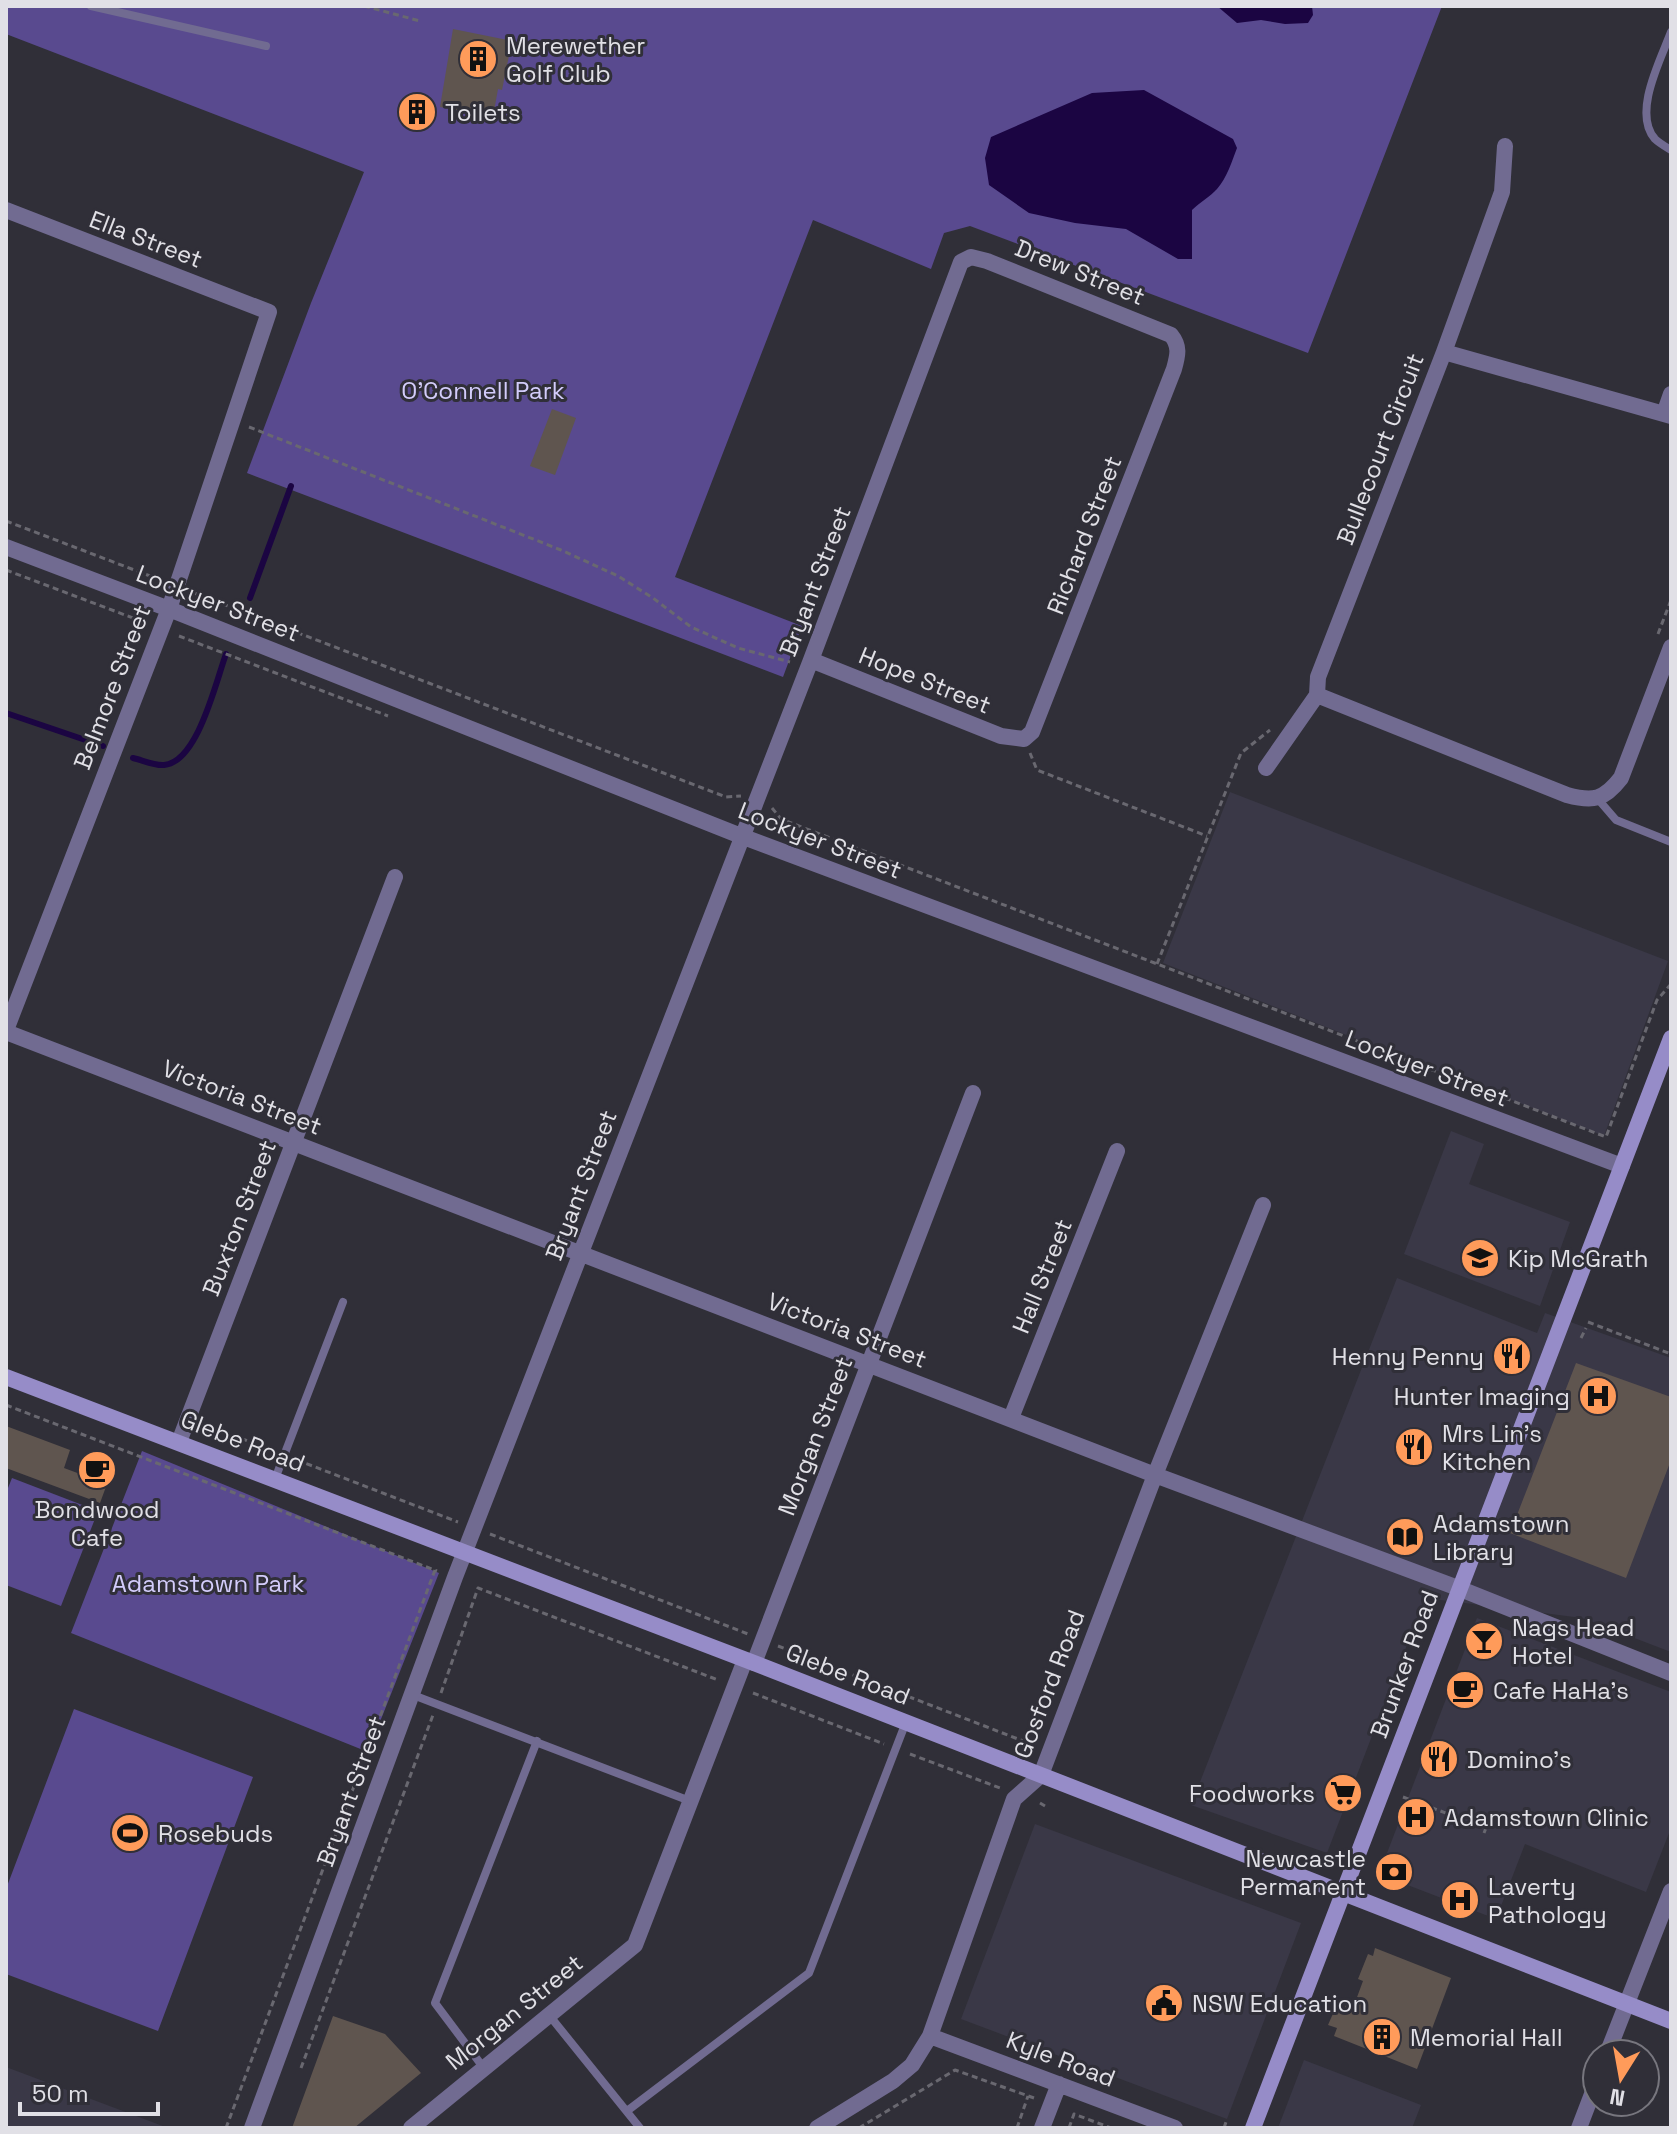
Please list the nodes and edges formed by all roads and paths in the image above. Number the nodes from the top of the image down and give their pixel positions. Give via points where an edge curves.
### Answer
1 (91, 6) edge
2 (364, 6) edge
3 (420, 21) dead end
4 (1671, 32) edge
5 (266, 46) dead end
6 (1505, 146) dead end
7 (1671, 150) edge
8 (6, 210) edge
9 (961, 262) joint
10 (269, 312) joint
11 (1177, 343) joint
12 (1444, 352) junction
13 (1671, 394) edge
14 (1668, 415) edge
15 (232, 421) junction
16 (6, 521) edge
17 (6, 547) edge
18 (6, 570) edge
19 (158, 579) dead end
20 (194, 593) dead end
21 (1671, 600) edge
22 (169, 609) junction
23 (141, 621) dead end
24 (1664, 642) edge
25 (811, 660) junction
26 (790, 662) dead end
27 (1317, 695) junction
28 (1273, 728) dead end
29 (1024, 739) junction
30 (1266, 768) dead end
31 (745, 796) dead end
32 (1596, 798) junction
33 (769, 805) dead end
34 (741, 836) junction
35 (1207, 836) junction
36 (1671, 842) edge
37 (395, 877) dead end
38 (1157, 964) junction
39 (1671, 984) edge
40 (6, 1031) edge
41 (1671, 1038) edge
42 (1632, 1067) junction
43 (1640, 1070) dead end
44 (973, 1093) dead end
45 (294, 1143) junction
46 (1117, 1151) dead end
47 (1622, 1166) junction
48 (1263, 1205) dead end
49 (580, 1252) junction
50 (343, 1302) dead end
51 (1588, 1322) dead end
52 (1586, 1328) dead end
53 (1581, 1338) dead end
54 (1671, 1354) edge
55 (868, 1364) junction
56 (6, 1377) edge
57 (6, 1405) edge
58 (1011, 1418) junction
59 (200, 1423) dead end
60 (179, 1442) junction
61 (284, 1455) junction
62 (1155, 1475) junction
63 (275, 1479) junction
64 (465, 1525) dead end
65 (486, 1533) dead end
66 (464, 1553) junction
67 (467, 1582) dead end
68 (478, 1588) junction
69 (1458, 1588) junction
70 (754, 1636) dead end
71 (775, 1644) dead end
72 (750, 1662) junction
73 (1671, 1673) edge
74 (718, 1680) dead end
75 (753, 1693) dead end
76 (413, 1695) junction
77 (437, 1704) junction
78 (906, 1722) junction
79 (537, 1741) junction
80 (1039, 1747) dead end
81 (896, 1749) junction
82 (1041, 1775) junction
83 (1005, 1790) dead end
84 (1403, 1797) dead end
85 (690, 1801) junction
86 (1040, 1803) dead end
87 (1045, 1806) dead end
88 (1484, 1833) dead end
89 (1671, 1891) edge
90 (1344, 1892) junction
91 (1627, 2003) junction
92 (549, 2015) junction
93 (1671, 2021) edge
94 (930, 2036) junction
95 (1613, 2038) edge
96 (483, 2067) junction
97 (301, 2068) dead end
98 (1059, 2084) junction
99 (1028, 2096) junction
100 (1034, 2098) dead end
101 (627, 2111) junction
102 (1067, 2111) dead end
103 (1074, 2114) junction
104 (1226, 2122) dead end
105 (226, 2128) edge
106 (252, 2128) edge
107 (411, 2128) edge
108 (640, 2128) edge
109 (817, 2128) edge
110 (859, 2128) edge
111 (1017, 2128) edge
112 (1042, 2128) edge
113 (1069, 2128) edge
114 (1111, 2128) edge
115 (1175, 2128) edge
116 (1224, 2128) edge
117 (1253, 2128) edge

1 - 5 lane
2 - 3 path
4 - 7 lane via 1646,114 1654,138
6 - 12 street via 1502,192
8 - 10 street, Ella Street
9 - 11 street, Drew Street via 971,257 987,261 1163,330
9 - 25 street, Bryant Street
10 - 15 street, Belmore Street
11 - 29 street, Richard Street via 1174,369 1038,723
12 - 14 street, Bullecourt Circuit
12 - 27 street, Bullecourt Circuit via 1318,677
13 - 14 street
15 - 22 street, Belmore Street
15 - 26 path via 561,550 618,576 691,627 738,648
16 - 19 path
17 - 22 street, Lockyer Street
18 - 23 path
20 - 31 path via 726,797
21 - 24 path
22 - 34 street, Lockyer Street
22 - 40 street, Belmore Street
24 - 32 street via 1621,778 1609,794
25 - 29 street, Hope Street via 1001,736
25 - 34 street, Bryant Street
27 - 30 street, Bullecourt Circuit
27 - 32 street via 1567,795
28 - 35 path via 1241,753
29 - 35 path via 1037,770
32 - 36 lane via 1616,820
33 - 38 path via 781,819
34 - 47 street, Lockyer Street
34 - 49 street, Bryant Street
35 - 38 path
37 - 45 street, Buxton Street
38 - 42 path via 1606,1137
39 - 42 path via 1657,1000
40 - 45 street, Victoria Street
41 - 47 main road, Brunker Road
42 - 43 path
44 - 55 street, Morgan Street
45 - 49 street, Victoria Street
45 - 60 street, Buxton Street
46 - 58 street, Hall Street
47 - 69 main road, Brunker Road
48 - 62 street, Gosford Road
49 - 55 street, Victoria Street
49 - 66 street, Bryant Street
50 - 61 lane
51 - 54 path
52 - 53 path
55 - 58 street, Victoria Street
55 - 72 street, Morgan Street
56 - 60 main road, Glebe Road
57 - 105 path via 438,1571
58 - 62 street, Victoria Street
59 - 61 path
60 - 63 main road, Glebe Road
61 - 63 lane
61 - 64 path
62 - 69 street, Victoria Street
62 - 82 street, Gosford Road
63 - 66 main road, Glebe Road
65 - 70 path
66 - 72 main road, Glebe Road
66 - 76 street, Bryant Street
67 - 68 path
68 - 74 path
68 - 77 path
69 - 73 street, Victoria Street
69 - 90 main road, Brunker Road
71 - 80 path
72 - 78 main road, Glebe Road
72 - 85 street, Morgan Street
75 - 81 path
76 - 77 lane
76 - 106 street, Bryant Street
77 - 79 lane
77 - 97 path
78 - 81 lane
78 - 82 main road, Glebe Road
79 - 85 lane
79 - 96 lane via 435,2003
81 - 83 path
81 - 101 lane via 809,1973
82 - 90 main road, Glebe Road
82 - 94 street, Gosford Road via 1014,1799
84 - 88 path via 1486,1828
85 - 92 street, Morgan Street via 635,1945
86 - 87 path
89 - 91 street
90 - 91 main road, Glebe Road
90 - 117 main road, Brunker Road
91 - 93 main road, Glebe Road
91 - 95 street
92 - 96 street, Morgan Street
92 - 101 lane
94 - 98 street, Kyle Road
94 - 109 street, Gosford Road via 912,2065 893,2081
96 - 107 street, Morgan Street
98 - 112 street
98 - 115 street, Kyle Road
99 - 100 path
99 - 110 path via 955,2070
99 - 111 path
101 - 108 lane
102 - 103 path
103 - 113 path
103 - 114 path
104 - 116 path

